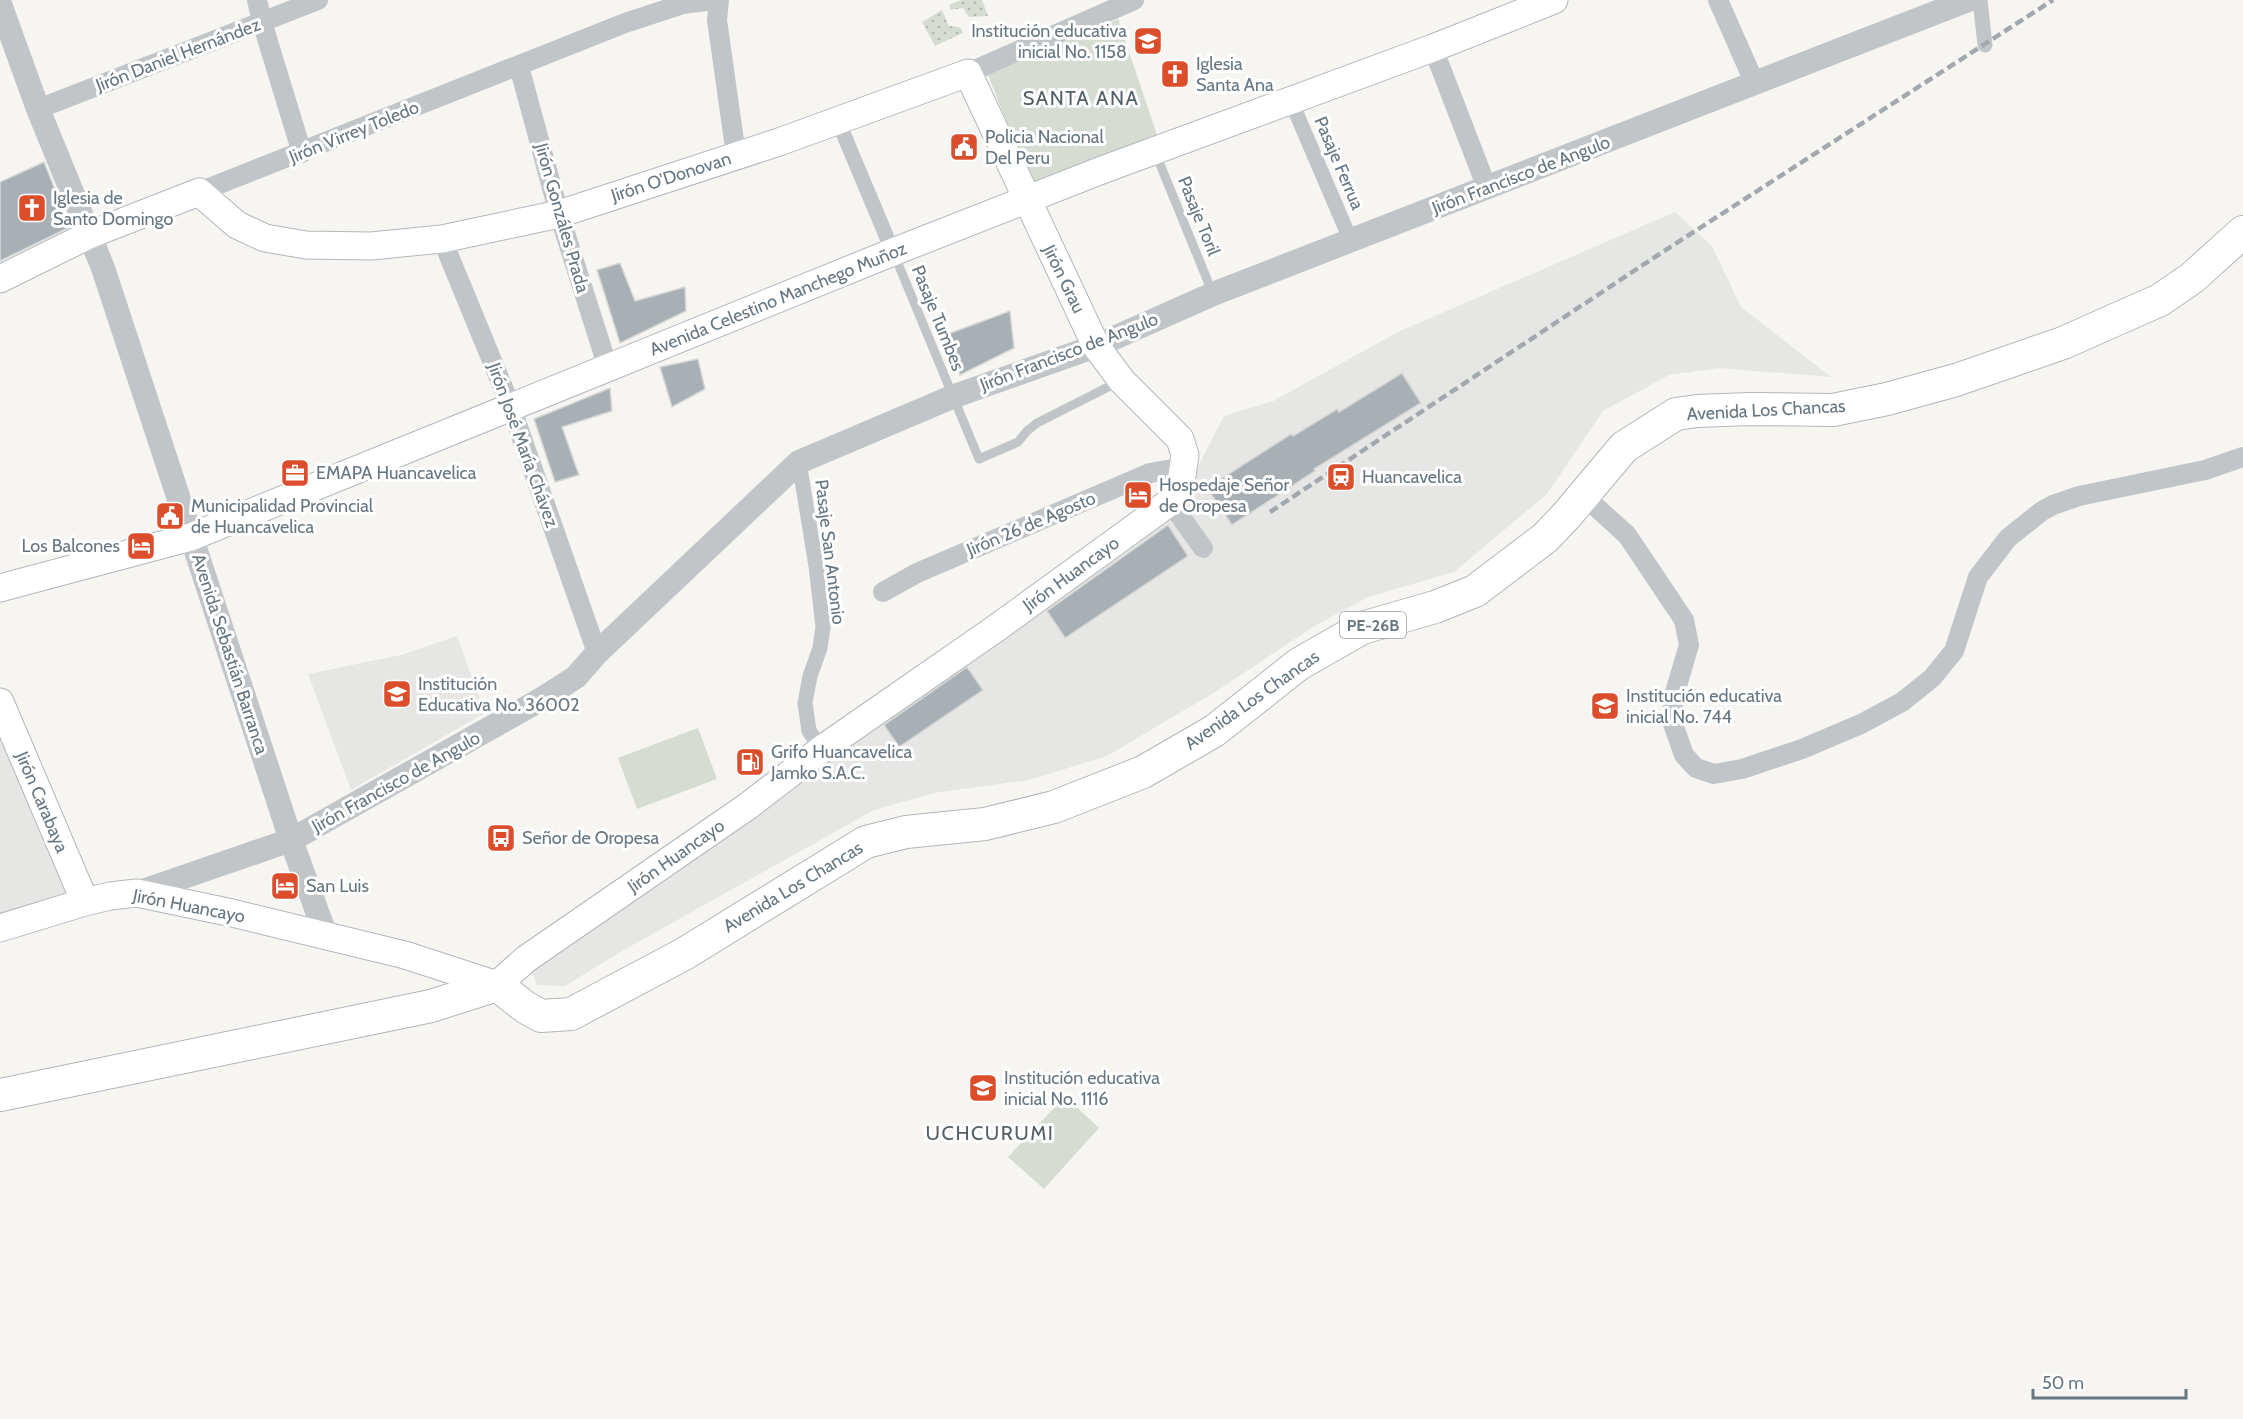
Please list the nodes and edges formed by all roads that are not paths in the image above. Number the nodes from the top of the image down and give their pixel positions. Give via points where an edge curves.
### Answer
1 (257, 0) edge
2 (318, 0) edge
3 (713, 0) edge
4 (719, 0) edge
5 (1134, 0) edge
6 (1718, 0) edge
7 (1968, 0) edge
8 (1980, 0) edge
9 (1545, 2) edge
10 (0, 4) edge
11 (1103, 6) edge
12 (262, 22) junction
13 (1985, 45) dead end
14 (1433, 48) junction
15 (519, 66) junction
16 (968, 73) junction
17 (1755, 84) junction
18 (1292, 100) junction
19 (38, 109) junction
20 (838, 121) junction
21 (1155, 151) junction
22 (302, 153) junction
23 (736, 155) junction
24 (1487, 188) junction
25 (199, 192) junction
26 (1026, 200) junction
27 (559, 214) junction
28 (2243, 232) edge
29 (89, 235) junction
30 (442, 239) junction
31 (1351, 241) junction
32 (893, 252) junction
33 (0, 279) edge
34 (1213, 294) junction
35 (1096, 346) junction
36 (608, 368) junction
37 (1122, 381) junction
38 (952, 397) junction
39 (511, 407) junction
40 (2243, 457) edge
41 (799, 462) junction
42 (1183, 467) junction
43 (1584, 496) junction
44 (1170, 502) junction
45 (191, 537) junction
46 (1203, 548) dead end
47 (0, 588) edge
48 (883, 592) dead end
49 (597, 653) junction
50 (0, 702) edge
51 (822, 749) junction
52 (291, 840) junction
53 (137, 893) junction
54 (85, 902) junction
55 (0, 928) edge
56 (326, 936) junction
57 (496, 985) junction
58 (0, 1095) edge

1 - 12 street
2 - 12 street, Jirón Daniel Hernández
3 - 15 street, Jirón Virrey Toledo via 683,4 625,23
4 - 23 street via 717,20
5 - 11 street, Jirón O'Donovan
6 - 17 street
7 - 17 street, Jirón Francisco de Angulo
8 - 13 street
9 - 14 main road, Avenida Celestino Manchego Muñoz
10 - 19 street, Avenida Sebastián Barranca
11 - 16 street, Jirón O'Donovan
12 - 19 street, Jirón Daniel Hernández
12 - 22 street
14 - 18 main road, Avenida Celestino Manchego Muñoz
14 - 24 street
15 - 22 street, Jirón Virrey Toledo
15 - 27 street, Jirón Gonzáles Prada
16 - 20 main road, Jirón O'Donovan
16 - 26 main road, Jirón Grau
17 - 24 street, Jirón Francisco de Angulo
18 - 21 main road, Avenida Celestino Manchego Muñoz
18 - 31 street, Pasaje Ferrua
19 - 29 street, Avenida Sebastián Barranca
20 - 23 main road, Jirón O'Donovan
20 - 32 street
21 - 26 main road, Avenida Celestino Manchego Muñoz
21 - 34 lane, Pasaje Toril
22 - 25 street, Jirón Virrey Toledo
23 - 27 main road, Jirón O'Donovan
24 - 31 street, Jirón Francisco de Angulo
25 - 29 main road, Jirón Virrey Toledo
25 - 30 main road, Jirón O'Donovan via 237,225 265,238 306,245 371,246
26 - 32 main road, Avenida Celestino Manchego Muñoz
26 - 35 main road, Jirón Grau
27 - 30 main road, Jirón O'Donovan
27 - 36 street, Jirón Gonzáles Prada
28 - 43 highway, Avenida Los Chancas / PE-26B via 2192,278 2160,300 2063,342 1956,380 1833,410 1740,409 1676,414 1624,447
29 - 33 main road, Jirón Virrey Toledo
29 - 45 street, Avenida Sebastián Barranca
30 - 39 street, Jirón José María Chávez
31 - 34 street, Jirón Francisco de Angulo
32 - 36 main road, Avenida Celestino Manchego Muñoz
32 - 38 lane, Pasaje Tumbes
34 - 35 street, Jirón Francisco de Angulo
35 - 37 main road, Jirón Grau
35 - 38 street, Jirón Francisco de Angulo
36 - 39 main road, Avenida Celestino Manchego Muñoz
37 - 38 lane, Pasaje Tumbes via 1037,423 1018,442 979,459
37 - 42 main road, Jirón Grau via 1180,439 1185,455
38 - 41 street, Jirón Francisco de Angulo
39 - 45 main road, Avenida Celestino Manchego Muñoz
39 - 49 street, Jirón José María Chávez
40 - 43 street via 2205,470 2053,505 2008,538 1978,577 1954,651 1932,678 1910,696 1861,724 1802,749 1714,774 1696,768 1684,754 1672,721 1672,699 1689,645 1684,620 1627,535
41 - 49 street, Jirón Francisco de Angulo
41 - 51 street, Pasaje San Antonio via 823,627 805,703 809,731
42 - 44 main road via 1181,483
42 - 48 street, Jirón 26 de Agosto via 1150,473 917,573
43 - 57 highway, Avenida Los Chancas / PE-26B via 1545,538 1475,591 1362,628 1299,664 1214,731 1143,772 1054,807 985,824 906,832 866,842 684,954 571,1014 541,1016
44 - 46 street
44 - 51 main road, Jirón Huancayo
45 - 47 main road, Avenida Celestino Manchego Muñoz
45 - 52 street, Avenida Sebastián Barranca
49 - 52 street, Jirón Francisco de Angulo via 576,676 540,700
50 - 54 main road, Jirón Carabaya
51 - 57 main road, Jirón Huancayo via 748,806 526,959
52 - 53 street, Jirón Francisco de Angulo
52 - 56 street, Avenida Sebastián Barranca
53 - 54 main road, Jirón Huancayo / PE-26B
53 - 56 main road, Jirón Huancayo / PE-26B
54 - 55 main road, Jirón Huancayo
56 - 57 main road, Jirón Huancayo / PE-26B via 405,955
57 - 58 highway via 431,1006

